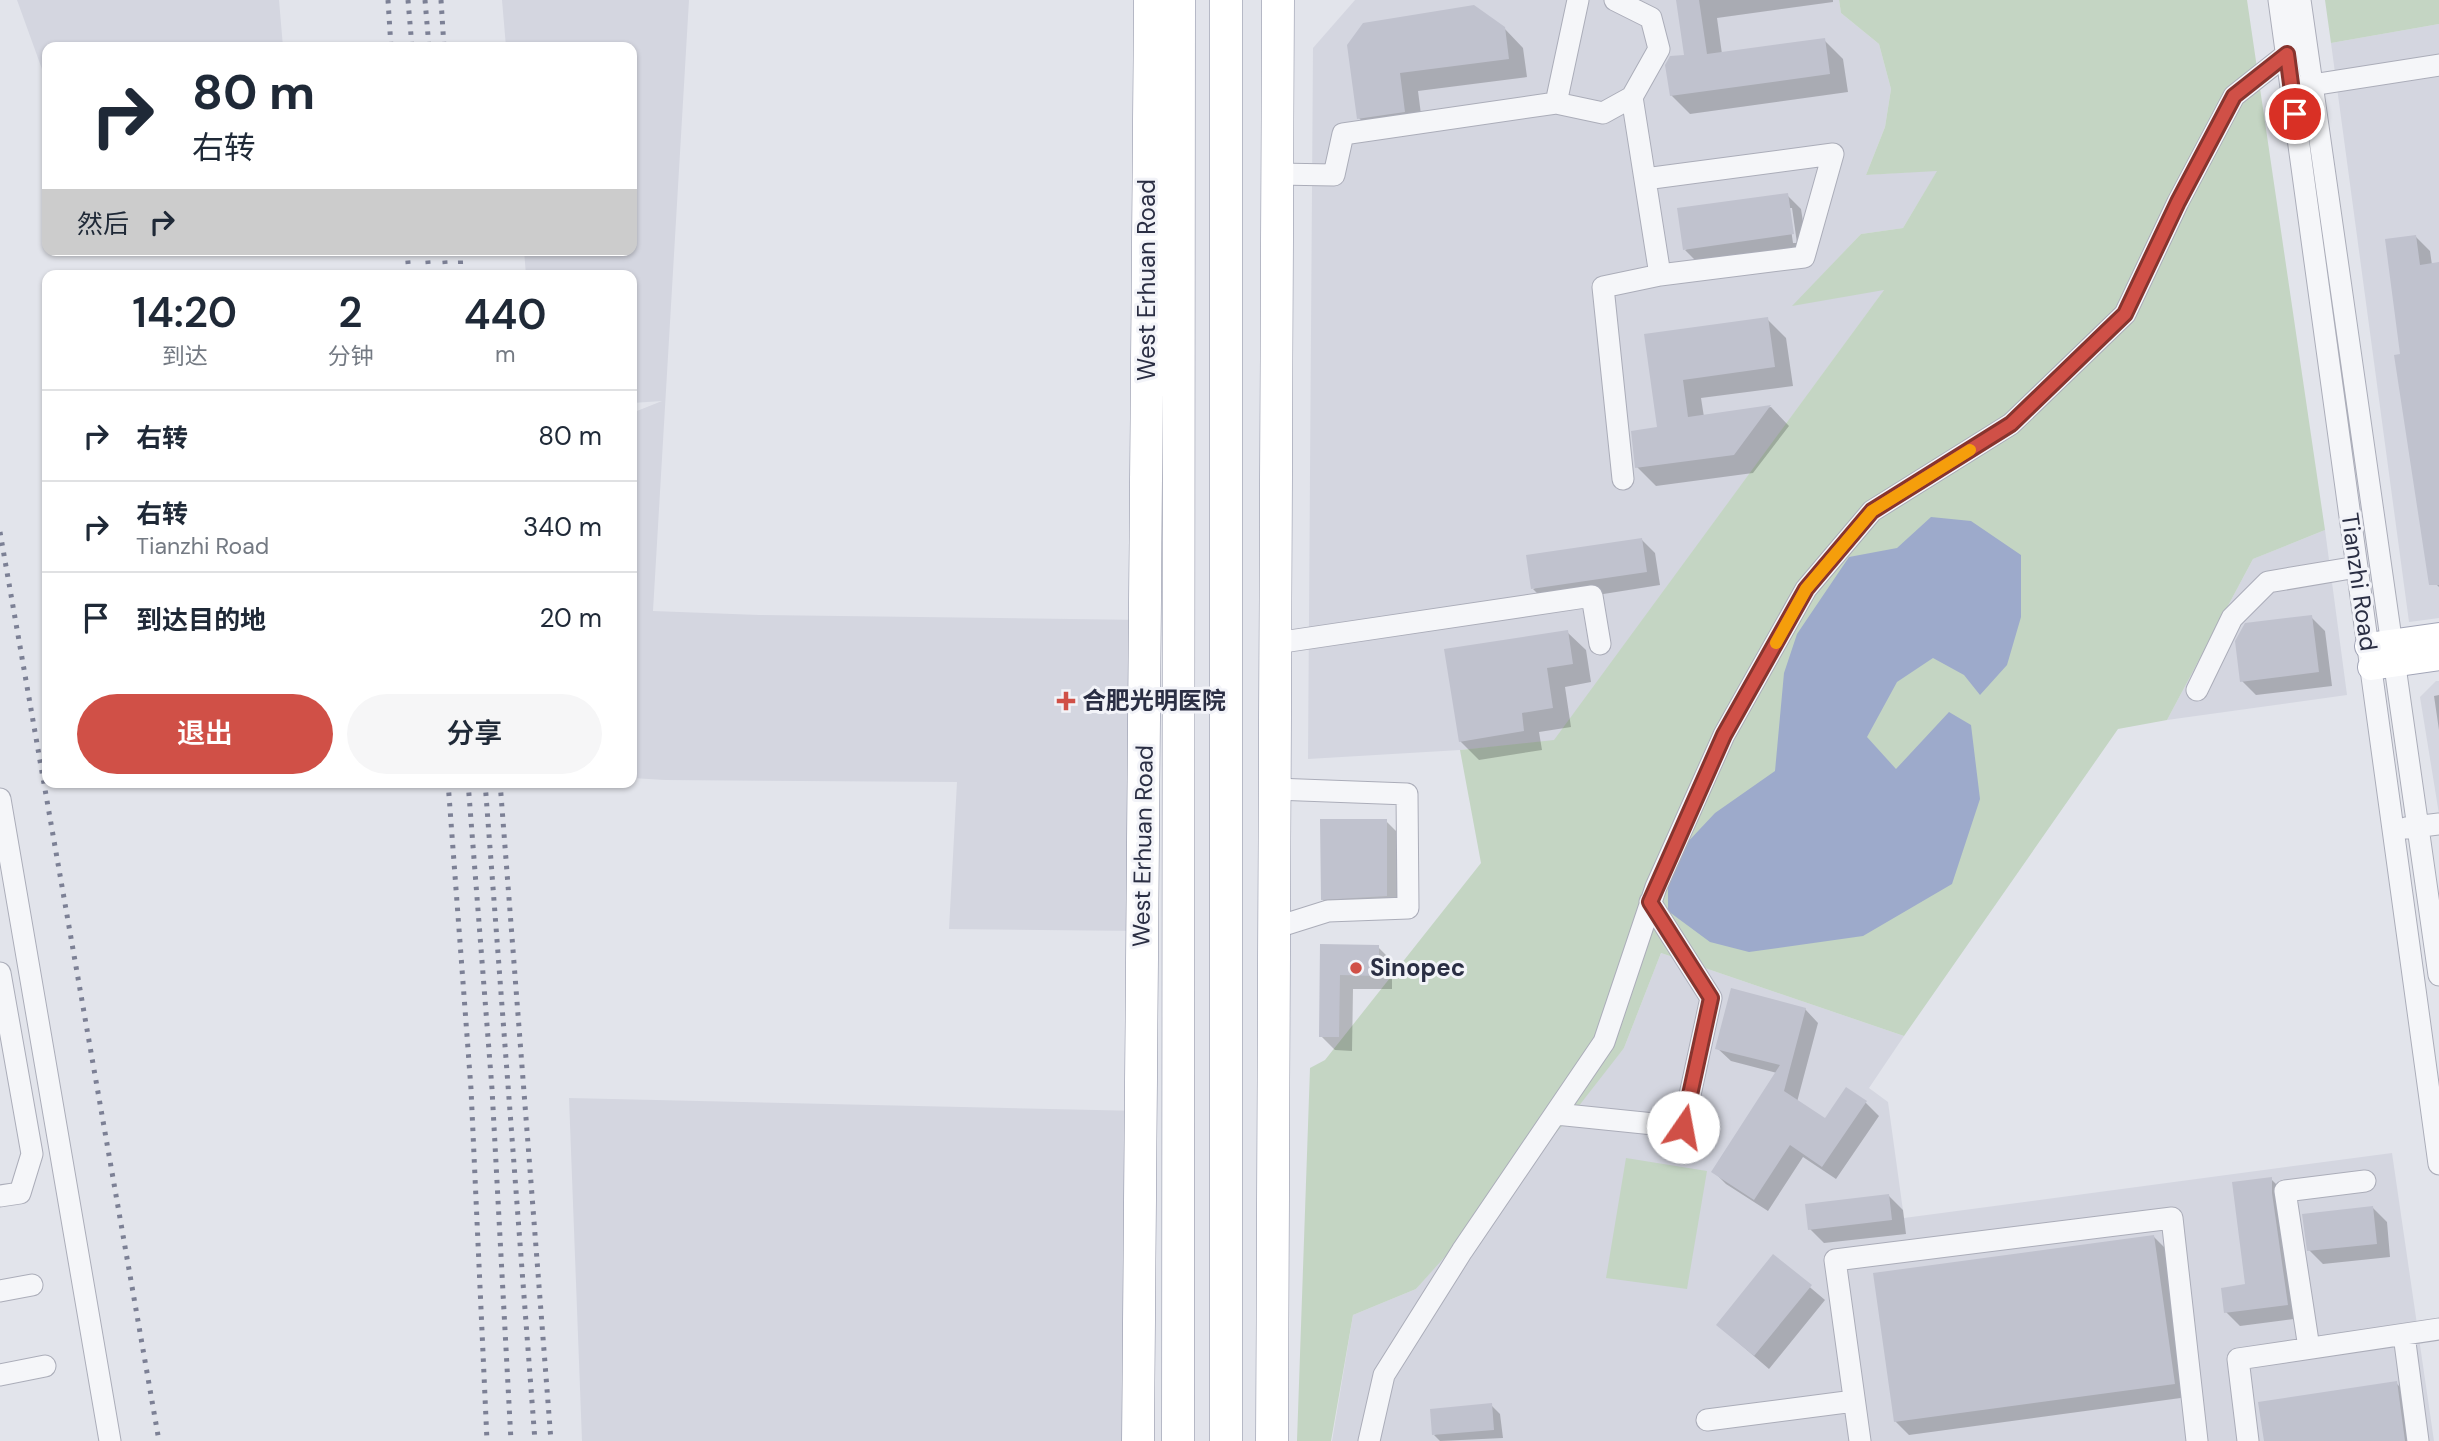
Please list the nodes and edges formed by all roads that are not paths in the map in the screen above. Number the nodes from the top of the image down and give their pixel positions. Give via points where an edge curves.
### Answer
1 (1150, 0) edge
2 (1180, 0) edge
3 (1226, 0) edge
4 (1278, 0) edge
5 (1578, 0) edge
6 (1615, 0) edge
7 (2279, 0) edge
8 (2300, 0) edge
9 (2287, 54) junction
10 (2439, 65) edge
11 (2301, 86) junction
12 (1632, 97) junction
13 (1556, 103) junction
14 (1277, 174) junction
15 (1645, 179) junction
16 (1660, 275) junction
17 (1623, 479) dead end
18 (2357, 567) junction
19 (2439, 636) edge
20 (1276, 643) junction
21 (1600, 644) dead end
22 (2381, 655) junction
23 (2439, 657) edge
24 (2197, 690) dead end
25 (1275, 789) junction
26 (0, 799) edge
27 (2439, 824) edge
28 (2418, 827) junction
29 (2393, 829) junction
30 (1650, 902) junction
31 (1274, 928) junction
32 (0, 973) edge
33 (2439, 975) edge
34 (8, 1061) edge
35 (1556, 1114) junction
36 (2439, 1164) edge
37 (2365, 1181) dead end
38 (0, 1196) edge
39 (32, 1285) dead end
40 (0, 1291) edge
41 (2439, 1329) edge
42 (2404, 1335) junction
43 (2309, 1348) junction
44 (45, 1366) dead end
45 (0, 1375) edge
46 (1854, 1401) junction
47 (1707, 1420) dead end
48 (110, 1441) edge
49 (1138, 1441) edge
50 (1178, 1441) edge
51 (1226, 1441) edge
52 (1272, 1441) edge
53 (1369, 1441) edge
54 (1860, 1441) edge
55 (2197, 1441) edge
56 (2248, 1441) edge
57 (2418, 1441) edge

1 - 49 highway, West Erhuan Road
2 - 50 highway, West Erhuan Road
3 - 51 highway
4 - 14 highway
5 - 13 street
6 - 12 street via 1651,18 1658,49
7 - 9 street, Tianzhi Road
8 - 11 street, Tianzhi Road
9 - 11 street, Tianzhi Road
9 - 30 street via 2234,96 2125,314 2011,424 1872,511 1806,589 1724,735
10 - 11 street
11 - 18 street, Tianzhi Road
11 - 22 street, Tianzhi Road
12 - 13 street via 1603,113
12 - 15 street
13 - 14 street via 1343,134 1334,175
14 - 20 highway
15 - 16 street
15 - 16 street via 1833,154 1804,257
16 - 17 street via 1603,288
18 - 22 street, Tianzhi Road
18 - 24 street via 2268,582 2232,618
19 - 22 main road
20 - 21 street via 1592,596
20 - 25 highway
22 - 23 main road
22 - 28 street, Tianzhi Road
22 - 29 street, Tianzhi Road
25 - 31 highway
25 - 31 street via 1407,794 1408,908 1328,911
26 - 48 street
27 - 28 street
28 - 29 street
28 - 33 street, Tianzhi Road
29 - 36 street, Tianzhi Road
30 - 35 street via 1604,1042
30 - 35 street via 1711,998 1683,1127
31 - 52 highway
32 - 34 street
34 - 38 street via 32,1154 20,1192
35 - 53 street via 1384,1375
37 - 43 street via 2285,1191
39 - 40 street
41 - 42 street
42 - 43 street
42 - 57 street
43 - 56 street via 2238,1359
44 - 45 street
46 - 47 street
46 - 54 street
46 - 55 street via 1835,1260 2172,1218

